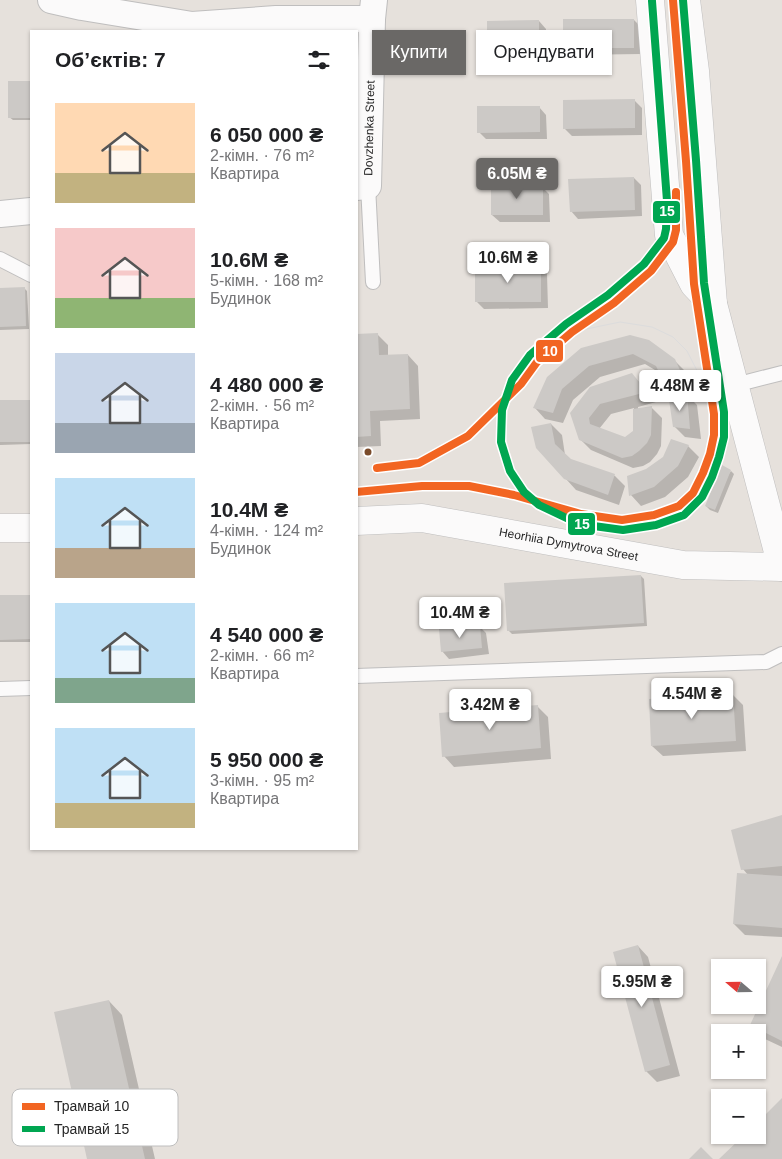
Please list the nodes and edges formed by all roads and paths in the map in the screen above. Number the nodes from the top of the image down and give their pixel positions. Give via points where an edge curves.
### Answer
1 (51, 0) edge
2 (650, 0) edge
3 (686, 0) edge
4 (373, 10) edge
5 (362, 186) edge
6 (30, 212) edge
7 (0, 214) edge
8 (0, 260) edge
9 (30, 275) edge
10 (373, 282) dead end
11 (713, 304) junction
12 (782, 373) edge
13 (735, 385) junction
14 (358, 521) edge
15 (0, 528) edge
16 (30, 528) edge
17 (782, 567) edge
18 (782, 654) edge
19 (358, 676) edge
20 (30, 688) edge
21 (0, 689) edge

1 - 4 street via 192,25
2 - 11 main road via 669,235 694,284
3 - 11 main road via 695,71
4 - 5 street, Dovzhenka Street
5 - 10 lane
6 - 7 street
8 - 9 lane
11 - 13 main road
12 - 13 lane
13 - 17 main road
14 - 17 main road, Heorhiia Dymytrova Street via 422,518 684,566
15 - 16 main road
18 - 19 lane via 766,662
20 - 21 lane

